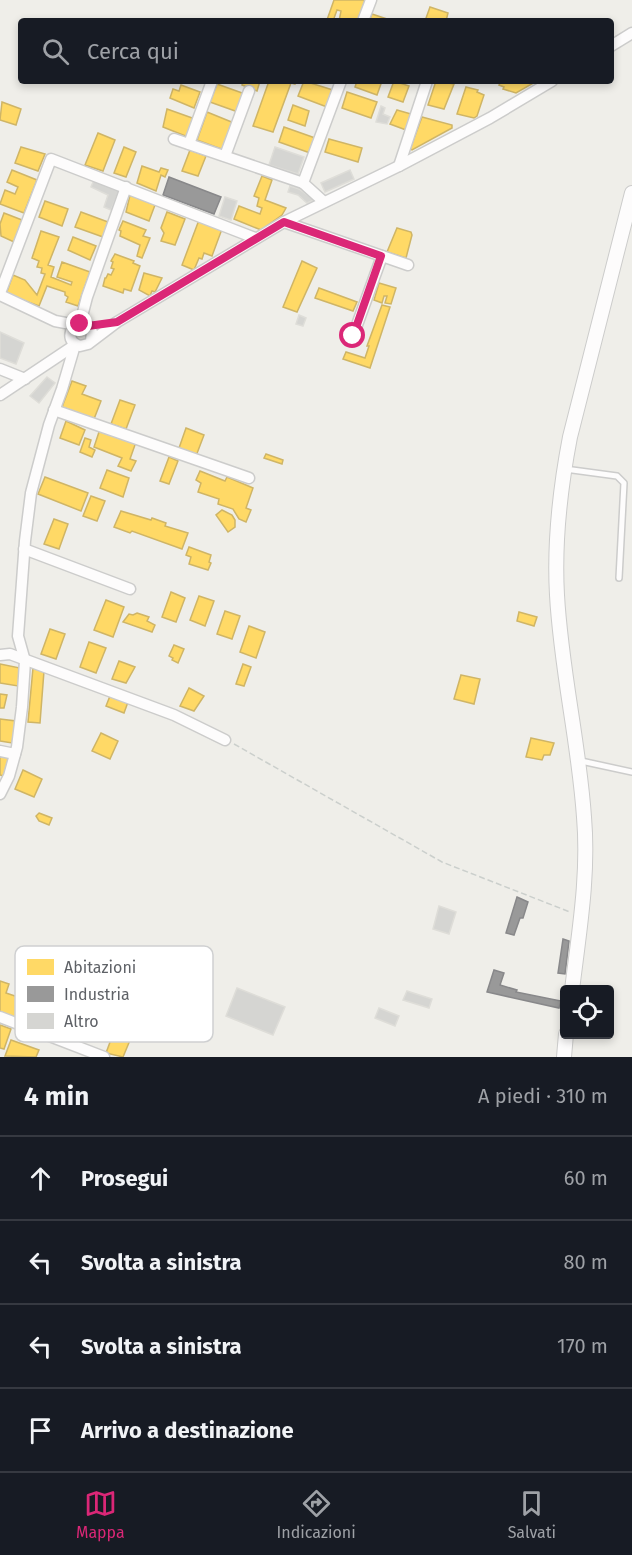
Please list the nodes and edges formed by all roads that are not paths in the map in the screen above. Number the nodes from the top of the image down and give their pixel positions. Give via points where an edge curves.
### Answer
1 (371, 0) edge
2 (364, 18) edge
3 (632, 33) edge
4 (614, 44) edge
5 (211, 84) edge
6 (340, 84) edge
7 (426, 84) edge
8 (547, 84) edge
9 (249, 91) dead end
10 (174, 139) dead end
11 (189, 144) junction
12 (225, 156) junction
13 (399, 166) junction
14 (303, 183) junction
15 (126, 187) junction
16 (632, 193) edge
17 (324, 202) junction
18 (284, 222) junction
19 (255, 238) junction
20 (381, 256) junction
21 (408, 265) dead end
22 (0, 294) edge
23 (55, 321) junction
24 (117, 322) junction
25 (81, 325) junction
26 (353, 336) dead end
27 (73, 341) junction
28 (90, 341) junction
29 (0, 369) edge
30 (25, 379) junction
31 (0, 395) edge
32 (54, 410) junction
33 (564, 469) junction
34 (249, 478) dead end
35 (24, 549) junction
36 (619, 578) dead end
37 (130, 589) dead end
38 (0, 655) edge
39 (25, 661) junction
40 (225, 740) road end
41 (0, 751) edge
42 (15, 754) junction
43 (579, 761) junction
44 (632, 772) edge
45 (0, 794) edge
46 (573, 985) edge
47 (0, 1017) edge
48 (15, 1023) edge
49 (566, 1039) edge
50 (65, 1042) edge
51 (104, 1057) edge
52 (564, 1057) edge

1 - 2 street
3 - 4 street
5 - 11 street
6 - 14 street
7 - 13 street
8 - 13 street
9 - 12 street
10 - 11 street
11 - 12 street
12 - 14 street
13 - 17 street
14 - 17 street
15 - 19 street
15 - 22 street via 51,159
15 - 25 street
16 - 33 street
17 - 18 street
18 - 19 street
18 - 20 street
19 - 24 street
20 - 21 street
20 - 26 street
22 - 23 street
23 - 25 street
23 - 27 street
24 - 25 street
24 - 28 street
25 - 27 street via 73,327
25 - 28 street via 92,332
27 - 28 street via 84,346
27 - 30 street
27 - 32 street
29 - 30 street
30 - 31 street
32 - 34 street
32 - 35 street via 31,493
33 - 36 lane via 617,476 624,483
33 - 43 street via 557,524 557,597
35 - 37 street
35 - 39 street via 18,636
38 - 39 street via 9,654
39 - 40 street via 153,707
39 - 42 street
41 - 42 street
42 - 45 street
43 - 44 lane
43 - 46 street via 586,847
47 - 48 street
49 - 52 street
50 - 51 street

